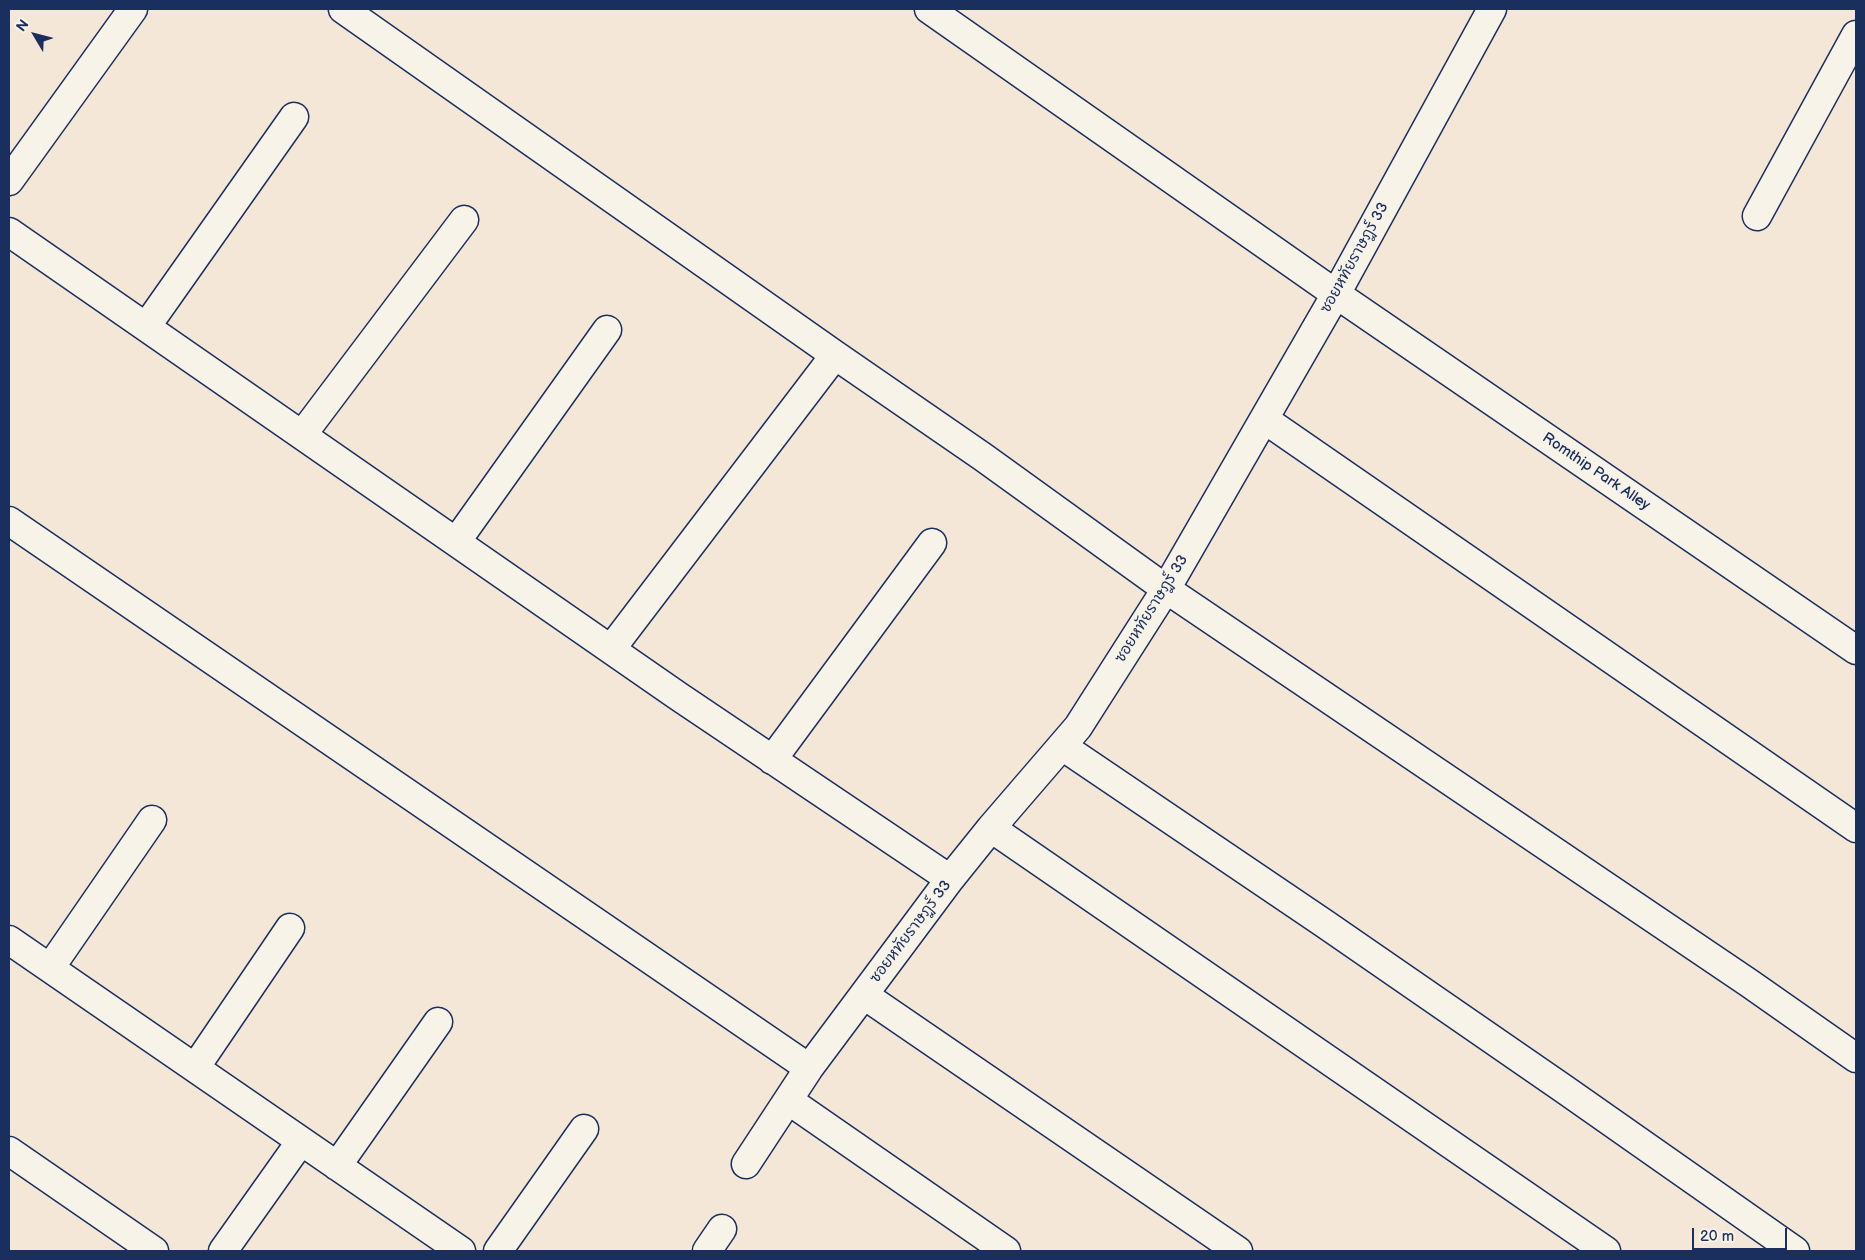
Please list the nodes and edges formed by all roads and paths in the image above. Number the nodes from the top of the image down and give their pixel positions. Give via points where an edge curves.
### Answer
1 (133, 9) edge
2 (343, 9) edge
3 (929, 9) edge
4 (1492, 9) edge
5 (1856, 35) edge
6 (294, 117) dead end
7 (9, 181) edge
8 (1757, 216) dead end
9 (464, 220) dead end
10 (9, 232) edge
11 (1336, 294) junction
12 (146, 327) junction
13 (607, 330) dead end
14 (835, 355) junction
15 (1264, 419) junction
16 (302, 435) junction
17 (9, 521) edge
18 (456, 542) junction
19 (932, 542) dead end
20 (1166, 589) junction
21 (611, 649) junction
22 (1856, 650) edge
23 (1062, 746) junction
24 (772, 760) junction
25 (152, 820) dead end
26 (991, 828) junction
27 (1856, 828) edge
28 (950, 879) junction
29 (290, 928) dead end
30 (9, 940) edge
31 (50, 968) junction
32 (864, 995) junction
33 (438, 1022) dead end
34 (1856, 1058) edge
35 (195, 1068) junction
36 (809, 1068) junction
37 (788, 1100) junction
38 (584, 1129) dead end
39 (301, 1141) junction
40 (9, 1151) edge
41 (746, 1164) dead end
42 (337, 1166) junction
43 (722, 1229) dead end
44 (154, 1251) edge
45 (223, 1251) edge
46 (461, 1251) edge
47 (498, 1251) edge
48 (707, 1251) edge
49 (1006, 1251) edge
50 (1238, 1251) edge
51 (1606, 1251) edge
52 (1795, 1251) edge

1 - 7 street
2 - 14 street
3 - 11 street, Romthip Park Alley
4 - 11 street, ซอยหทัยราษฎร์ 33
5 - 8 street
6 - 12 street
9 - 16 street
10 - 12 street
11 - 15 street, ซอยหทัยราษฎร์ 33
11 - 22 street, Romthip Park Alley
12 - 16 street
13 - 18 street
14 - 20 street
14 - 21 street
15 - 20 street, ซอยหทัยราษฎร์ 33
15 - 27 street
16 - 18 street
17 - 36 street
18 - 21 street
19 - 24 street
20 - 23 street, ซอยหทัยราษฎร์ 33 via 1078,727
20 - 34 street
21 - 24 street
23 - 26 street, ซอยหทัยราษฎร์ 33
23 - 52 street via 1493,1039
24 - 28 street
25 - 31 street
26 - 28 street, ซอยหทัยราษฎร์ 33
26 - 51 street
28 - 32 street, ซอยหทัยราษฎร์ 33
29 - 35 street
30 - 31 street
31 - 35 street
32 - 36 street, ซอยหทัยราษฎร์ 33
32 - 50 street
33 - 42 street
35 - 39 street
36 - 37 street, ซอยหทัยราษฎร์ 33
37 - 41 street, ซอยหทัยราษฎร์ 33
37 - 49 street
38 - 47 street
39 - 42 street
39 - 45 street
40 - 44 street
42 - 46 street
43 - 48 street

